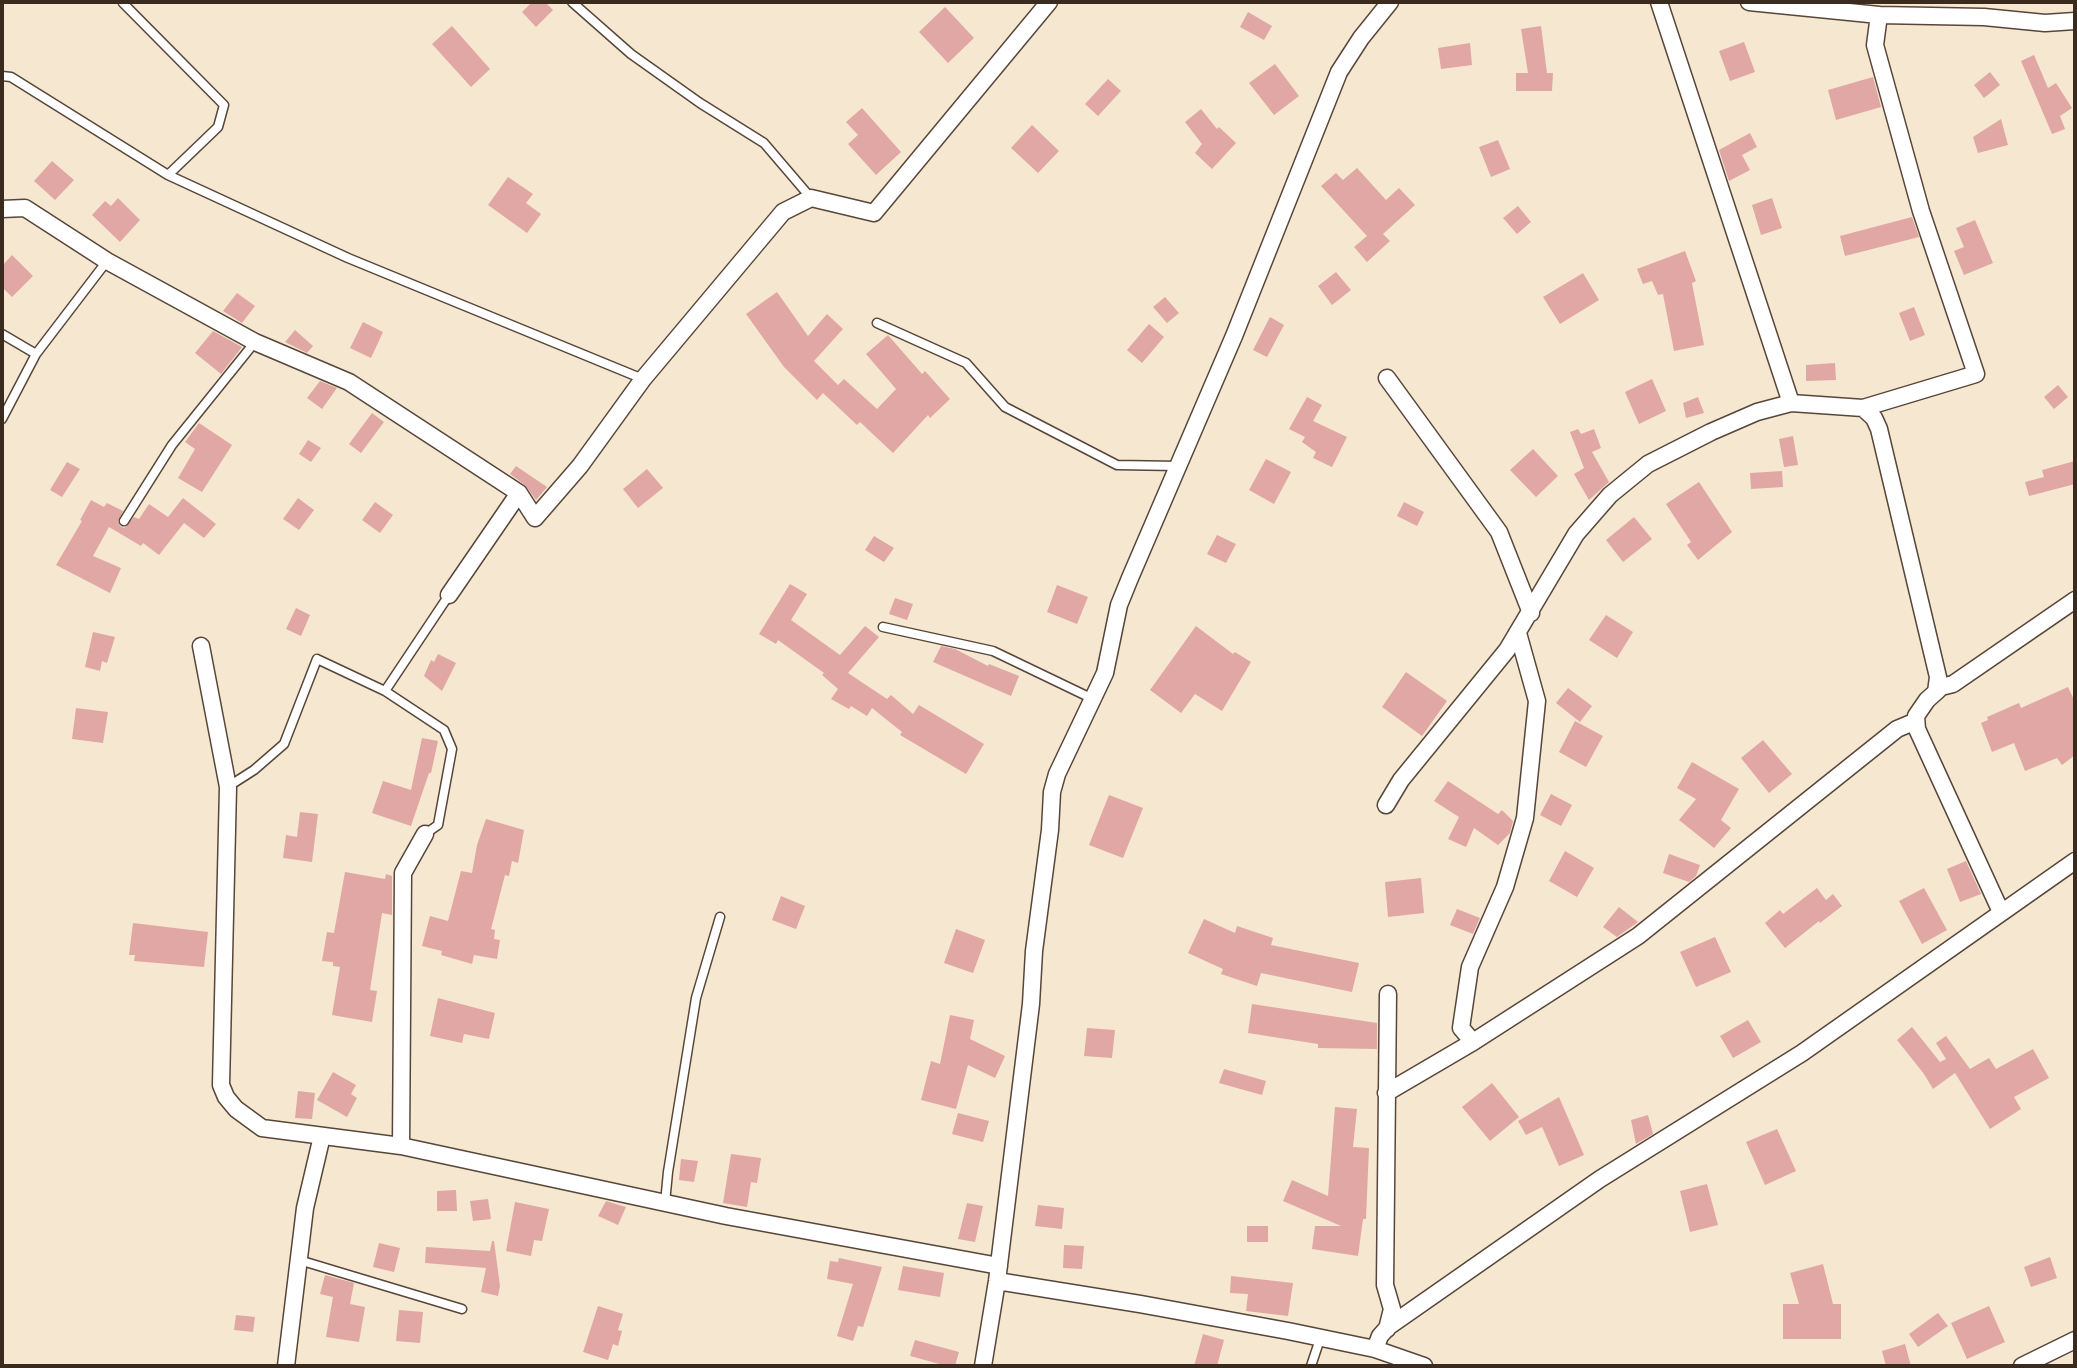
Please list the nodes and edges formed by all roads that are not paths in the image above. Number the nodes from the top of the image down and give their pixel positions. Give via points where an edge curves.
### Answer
1 (572, 2) edge
2 (1049, 2) edge
3 (1389, 2) edge
4 (1401, 2) edge
5 (1658, 2) edge
6 (1749, 2) edge
7 (123, 3) edge
8 (1878, 15) junction
9 (2075, 21) edge
10 (2, 76) edge
11 (168, 176) junction
12 (811, 198) junction
13 (2, 209) edge
14 (107, 261) junction
15 (877, 323) dead end
16 (2, 334) edge
17 (255, 342) junction
18 (36, 354) junction
19 (1387, 378) dead end
20 (643, 379) junction
21 (1791, 403) junction
22 (1863, 408) junction
23 (2, 419) edge
24 (1178, 466) junction
25 (519, 493) junction
26 (124, 521) dead end
27 (449, 594) joint
28 (2075, 600) edge
29 (1531, 613) junction
30 (883, 627) dead end
31 (1518, 633) junction
32 (201, 646) dead end
33 (385, 691) junction
34 (1936, 692) junction
35 (1093, 699) junction
36 (1916, 721) junction
37 (228, 786) junction
38 (1386, 805) dead end
39 (425, 834) joint
40 (2075, 861) edge
41 (2001, 912) junction
42 (720, 917) dead end
43 (1388, 995) dead end
44 (1473, 1042) junction
45 (1386, 1093) junction
46 (322, 1136) junction
47 (401, 1146) junction
48 (665, 1203) junction
49 (299, 1261) junction
50 (998, 1273) junction
51 (462, 1309) dead end
52 (1387, 1329) junction
53 (1320, 1339) junction
54 (2075, 1340) edge
55 (1375, 1349) junction
56 (286, 1366) edge
57 (983, 1366) edge
58 (1311, 1366) edge
59 (1424, 1366) edge
60 (2022, 1366) edge

1 - 12 lane via 631,54 764,142
2 - 12 street via 874,213
3 - 4 street
3 - 24 street via 1339,72
5 - 21 street
6 - 8 street
7 - 11 lane via 224,105 218,127
8 - 9 street
8 - 22 street via 1875,45 1921,211 1976,374
10 - 11 lane via 11,77
11 - 20 lane via 348,258
12 - 20 street via 783,212
13 - 14 street via 25,208
14 - 17 street
14 - 18 lane
15 - 24 lane via 966,363 1005,407 1117,465
16 - 18 lane
17 - 25 street via 349,382
17 - 26 lane via 172,446
18 - 23 lane
19 - 29 street via 1499,532
20 - 25 street via 580,466 535,518
21 - 22 street
21 - 29 street via 1757,412 1648,464 1610,495 1576,534
22 - 34 street via 1880,429 1938,677
24 - 35 street via 1119,605 1105,673
25 - 27 street
27 - 33 lane
28 - 34 street
29 - 31 street
30 - 35 lane via 993,651
31 - 38 street
31 - 44 street via 1537,701 1525,818 1505,887 1470,967 1461,1028
32 - 37 street
33 - 37 lane via 317,659 284,744
33 - 39 lane via 444,730 452,750 438,825
34 - 36 street
35 - 50 street via 1052,792
36 - 41 street
36 - 44 street via 1897,729 1638,936
37 - 46 street via 221,1084 236,1109 262,1128
39 - 47 street via 403,873
40 - 41 street
41 - 52 street via 1802,1053 1600,1180
42 - 48 lane via 696,998
43 - 45 street
44 - 45 street
45 - 52 street via 1385,1285 1392,1310
46 - 47 street
46 - 49 street via 305,1208
47 - 48 street
48 - 50 street
49 - 51 lane
49 - 56 street
50 - 53 street
50 - 57 street
52 - 55 street
53 - 55 street
53 - 58 lane
54 - 60 street
55 - 59 street

